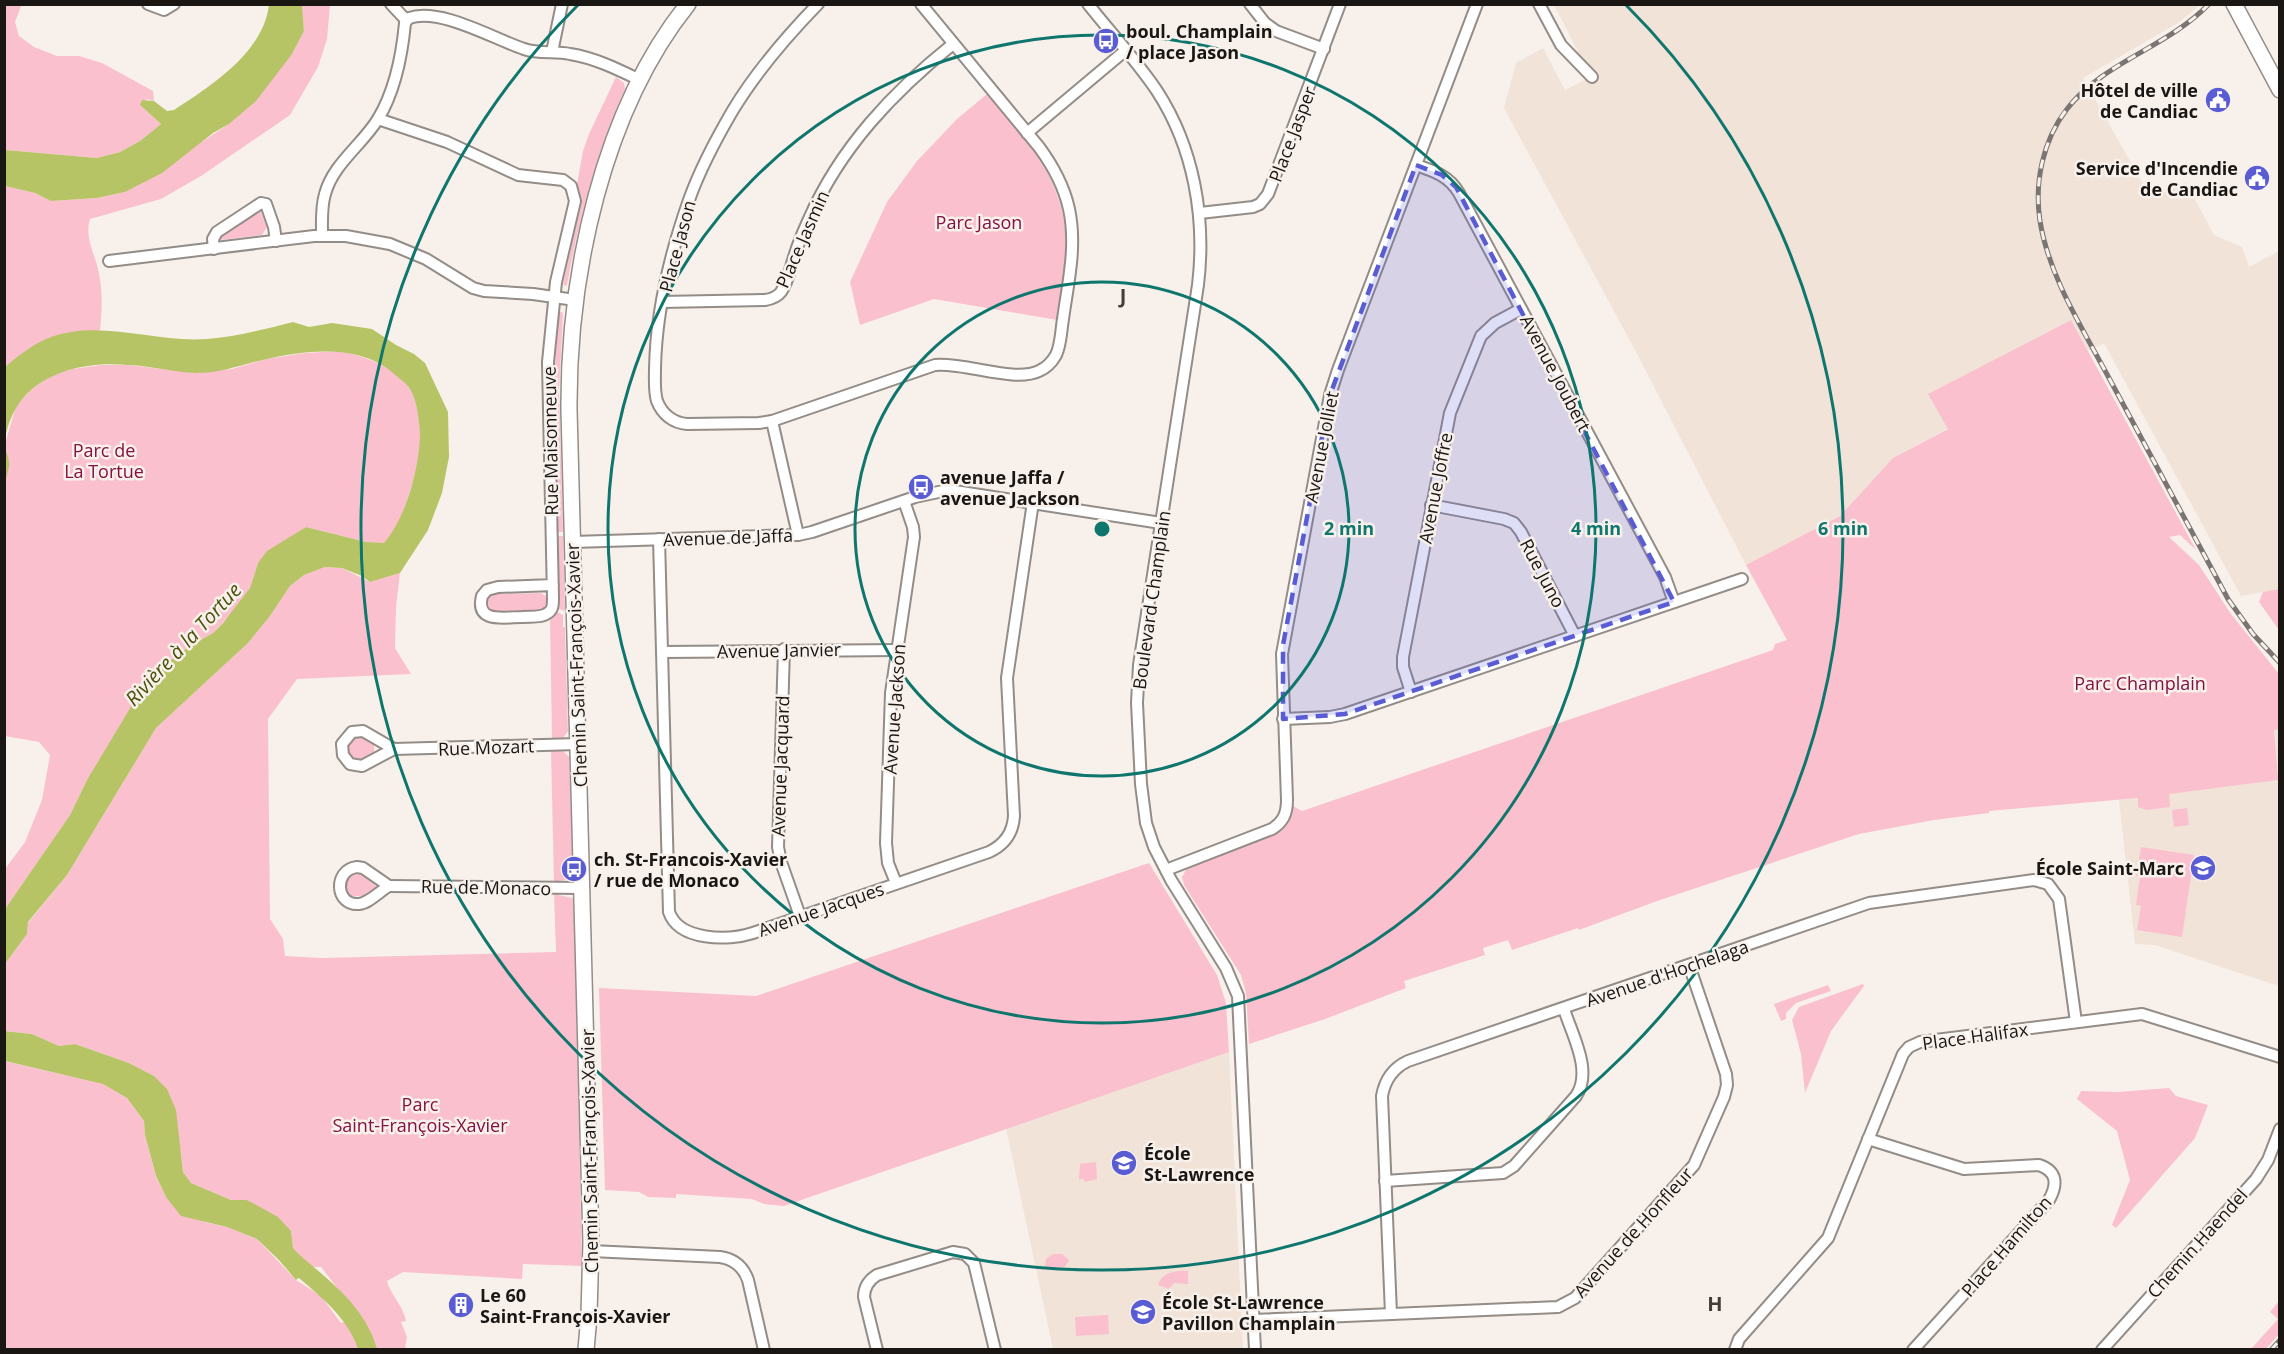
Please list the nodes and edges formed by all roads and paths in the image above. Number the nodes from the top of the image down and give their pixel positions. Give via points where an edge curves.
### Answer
1 (148, 4) edge
2 (174, 4) edge
3 (391, 4) edge
4 (562, 4) edge
5 (688, 4) edge
6 (818, 4) edge
7 (921, 4) edge
8 (1088, 4) edge
9 (1250, 4) edge
10 (1340, 4) edge
11 (1477, 4) edge
12 (1539, 4) edge
13 (2234, 4) edge
14 (406, 20) junction
15 (953, 44) junction
16 (1324, 49) junction
17 (1126, 50) junction
18 (552, 52) junction
19 (1592, 77) dead end
20 (640, 80) junction
21 (2280, 90) edge
22 (378, 120) junction
23 (1027, 133) junction
24 (1416, 165) junction
25 (1200, 213) junction
26 (322, 235) junction
27 (276, 241) junction
28 (214, 249) junction
29 (109, 261) dead end
30 (554, 297) junction
31 (575, 300) junction
32 (662, 302) junction
33 (1521, 309) junction
34 (772, 421) junction
35 (904, 501) junction
36 (1033, 502) junction
37 (1431, 506) junction
38 (1161, 523) junction
39 (798, 535) junction
40 (659, 539) junction
41 (573, 542) junction
42 (1742, 579) dead end
43 (553, 585) junction
44 (1674, 602) junction
45 (1575, 636) junction
46 (784, 649) junction
47 (897, 650) junction
48 (662, 652) junction
49 (1411, 692) junction
50 (1283, 719) junction
51 (578, 744) junction
52 (394, 750) junction
53 (1166, 870) junction
54 (896, 883) junction
55 (389, 886) dead end
56 (583, 888) junction
57 (800, 916) junction
58 (1689, 965) junction
59 (1563, 1010) junction
60 (2076, 1023) junction
61 (2280, 1058) edge
62 (2280, 1129) edge
63 (1868, 1139) junction
64 (1385, 1181) junction
65 (591, 1251) junction
66 (1391, 1314) junction
67 (1253, 1320) junction
68 (586, 1350) edge
69 (764, 1350) edge
70 (877, 1350) edge
71 (996, 1350) edge
72 (1255, 1350) edge
73 (1735, 1350) edge
74 (1913, 1350) edge
75 (2102, 1350) edge

1 - 2 street via 164,10
3 - 14 street
4 - 18 street
5 - 20 street, Chemin Saint-François-Xavier
6 - 32 street, Place Jason via 756,76 732,111 689,200
7 - 15 street, Place Jason
8 - 17 street, Boulevard Champlain
9 - 16 street via 1276,31
10 - 16 street, Place Jasper
11 - 24 street, Avenue Jolliet
12 - 19 street via 1561,45
13 - 21 street
14 - 18 street via 422,16 439,18 528,50
14 - 22 street via 398,68
15 - 23 street, Place Jason
15 - 32 street, Place Jasmin via 895,94 849,148 816,203 785,284 776,297
16 - 25 street, Place Jasper via 1268,194 1253,207
17 - 23 street
17 - 25 street, Boulevard Champlain via 1157,91 1176,126
18 - 20 street via 596,60
20 - 31 street, Chemin Saint-François-Xavier via 619,124 603,174
22 - 26 street via 328,185 322,208
22 - 30 street, Rue Maisonneuve via 447,142 510,172 563,180 571,186 575,201
23 - 34 street, Place Jason via 1058,177 1069,208 1070,268 1059,345 1049,364 1023,375 954,364 935,365
24 - 33 street, Avenue Joubert via 1442,175 1456,187
24 - 50 street, Avenue Jolliet via 1330,395 1283,645
25 - 38 street, Boulevard Champlain via 1198,285
26 - 27 street
26 - 30 street via 369,239 396,247 484,291
27 - 28 street
27 - 28 street via 269,210 261,203 217,232
28 - 29 street
30 - 31 street
30 - 43 street, Rue Maisonneuve via 548,376
31 - 41 street, Chemin Saint-François-Xavier via 568,388
32 - 34 street, Place Jason via 655,379 657,401 663,412 687,424
33 - 37 street, Avenue Joffre via 1489,327 1478,341 1448,420
33 - 44 street, Avenue Joubert via 1665,577
34 - 39 street
35 - 36 street, Avenue de Jaffa via 948,490
35 - 39 street, Avenue de Jaffa
35 - 47 street, Avenue Jackson via 914,537
36 - 38 street, Avenue de Jaffa
36 - 54 street, Avenue Jacques via 1008,666 1012,830 993,850
37 - 45 street, Rue Juno via 1514,523
37 - 49 street, Avenue Joffre via 1403,657
38 - 53 street, Boulevard Champlain via 1139,665 1137,703 1146,823
39 - 40 street, Avenue de Jaffa
40 - 41 street, Avenue de Jaffa
40 - 48 street, Avenue Jacques
41 - 51 street, Chemin Saint-François-Xavier
42 - 44 street
43 - 43 street, Rue Maisonneuve via 492,588 482,596 481,608 493,618 544,615 553,605
44 - 45 street
45 - 49 street
46 - 47 street, Avenue Janvier
46 - 48 street, Avenue Janvier
46 - 57 street, Avenue Jacquard via 778,847
47 - 54 street, Avenue Jackson via 891,693 886,843
48 - 57 street, Avenue Jacques via 671,916 691,933 735,937
49 - 50 street via 1341,716
50 - 53 street, Avenue Jolliet via 1287,800 1283,820 1272,829
51 - 52 street, Rue Mozart
51 - 56 street, Chemin Saint-François-Xavier
52 - 52 street, Rue Mozart via 363,731 347,735 341,750 345,760 356,766
53 - 67 street, Boulevard Champlain via 1226,968 1238,996
54 - 57 street, Avenue Jacques
55 - 56 street, Rue de Monaco
56 - 65 street, Chemin Saint-François-Xavier
58 - 59 street, Avenue d'Hochelaga
58 - 60 street, Avenue d'Hochelaga via 1877,901 2039,881 2052,887 2060,898
58 - 66 street, Avenue de Honfleur via 1727,1079 1724,1097 1694,1165 1570,1302 1558,1307
59 - 64 street, Avenue d'Hochelaga via 1408,1061 1394,1070 1382,1096
59 - 64 street via 1583,1069 1583,1084 1514,1166 1497,1175
60 - 61 street, Place Halifax via 2146,1014
60 - 63 street, Place Halifax via 1912,1045 1903,1054
62 - 75 street, Chemin Haendel via 2261,1172
63 - 73 street, Place Halifax via 1826,1242 1739,1338
63 - 74 street, Place Hamilton via 1964,1169 2039,1165 2049,1169 2055,1180 2049,1200
64 - 66 street, Avenue d'Hochelaga
65 - 68 street, Chemin Saint-François-Xavier
65 - 69 street via 731,1260 748,1280
66 - 67 street, Avenue de Honfleur
67 - 72 street, Boulevard Champlain
70 - 71 street via 864,1297 869,1281 877,1275 953,1252 965,1254 974,1263

